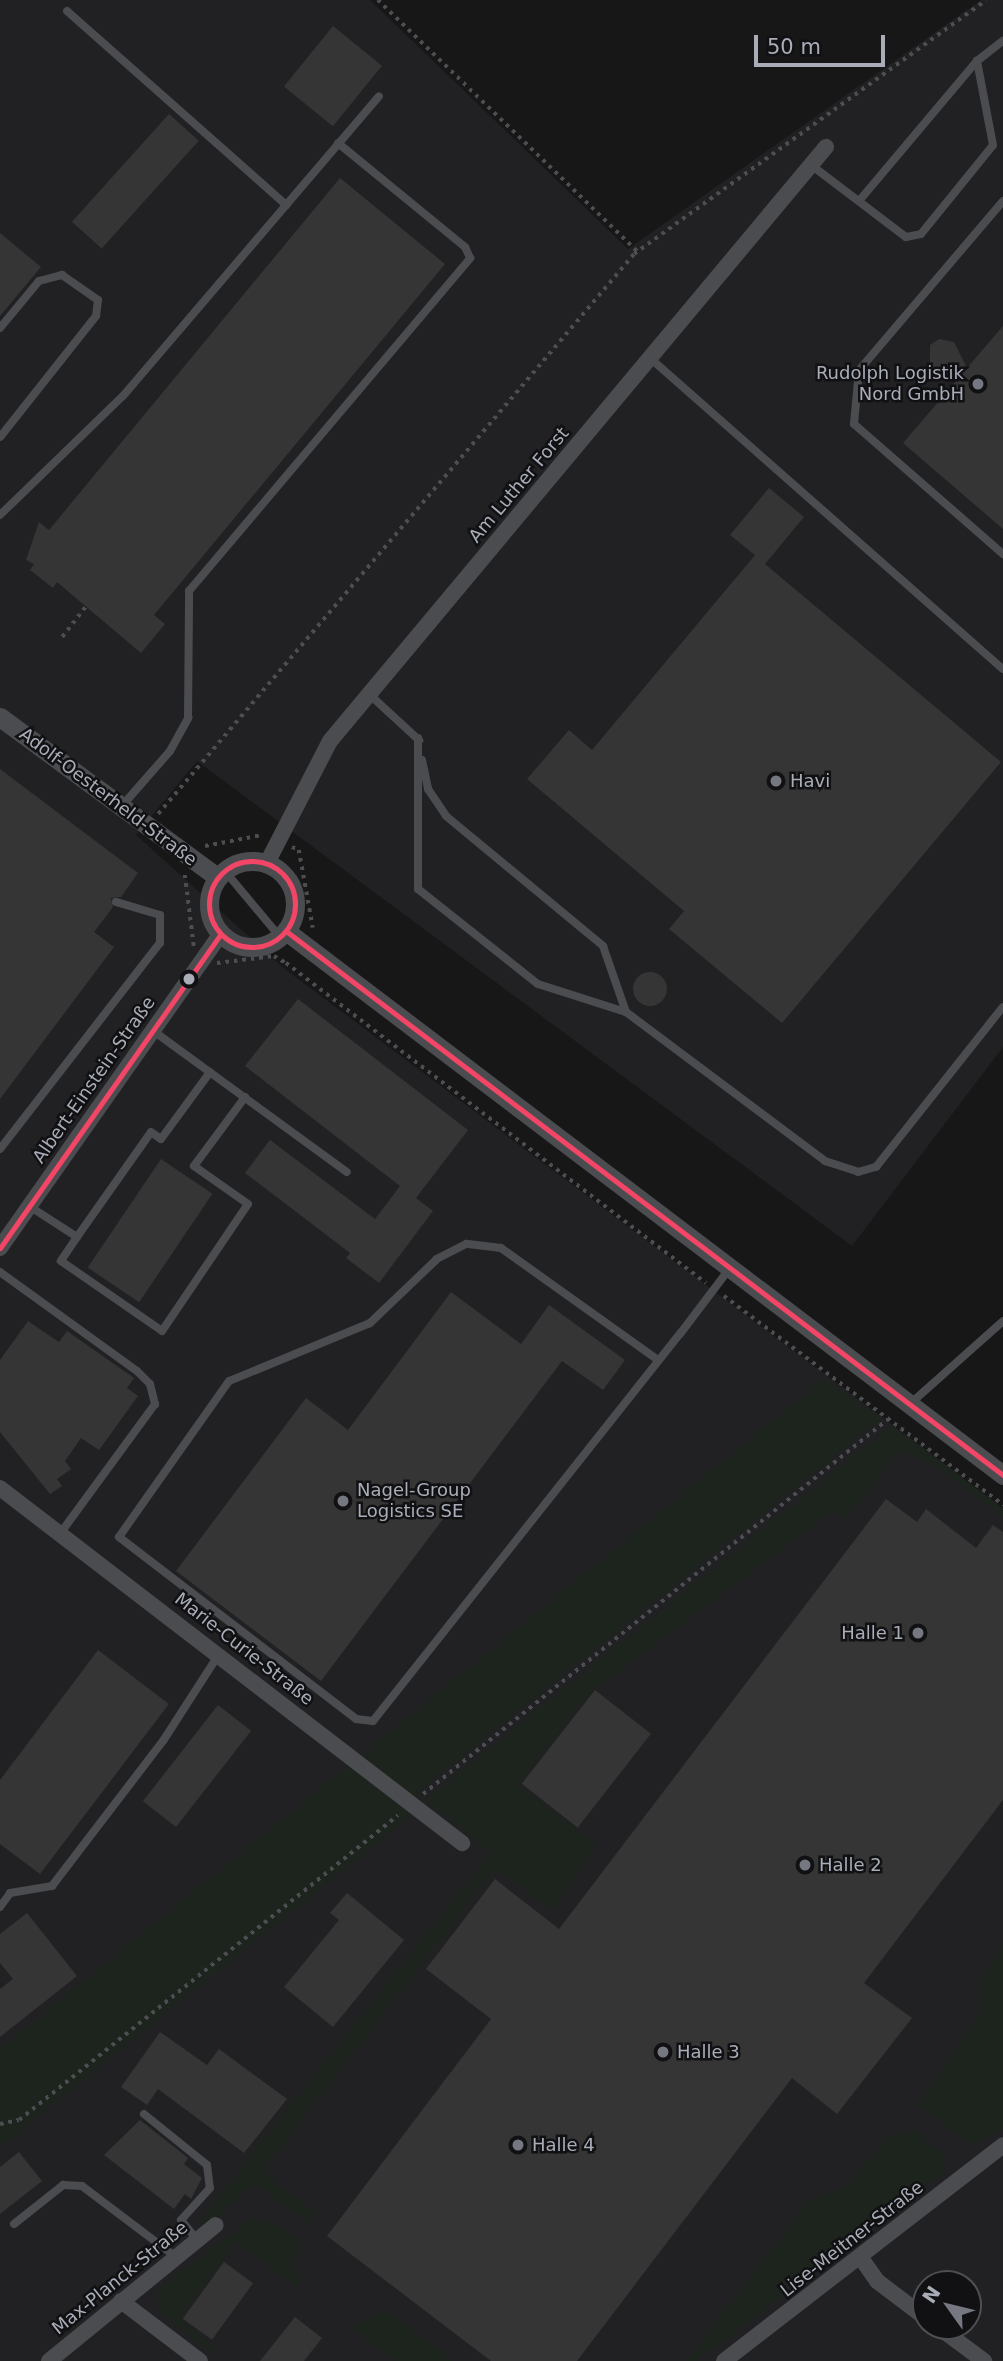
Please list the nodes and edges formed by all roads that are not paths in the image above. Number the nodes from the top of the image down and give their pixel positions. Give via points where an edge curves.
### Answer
1 (67, 11) dead end
2 (1003, 41) edge
3 (977, 61) junction
4 (379, 96) dead end
5 (338, 143) junction
6 (826, 147) dead end
7 (811, 165) junction
8 (859, 201) junction
9 (1003, 201) edge
10 (286, 205) junction
11 (0, 328) edge
12 (650, 358) junction
13 (0, 437) edge
14 (0, 515) edge
15 (1003, 554) edge
16 (1003, 669) edge
17 (370, 695) junction
18 (0, 717) edge
19 (418, 738) junction
20 (121, 807) junction
21 (267, 863) junction
22 (220, 874) junction
23 (116, 902) dead end
24 (283, 934) junction
25 (220, 935) junction
26 (1003, 1007) edge
27 (626, 1012) junction
28 (152, 1030) junction
29 (210, 1072) junction
30 (245, 1097) junction
31 (0, 1149) edge
32 (347, 1172) dead end
33 (29, 1206) junction
34 (77, 1237) junction
35 (0, 1248) edge
36 (730, 1267) junction
37 (0, 1272) edge
38 (1003, 1321) edge
39 (659, 1360) junction
40 (909, 1404) junction
41 (1003, 1475) edge
42 (0, 1488) edge
43 (60, 1534) junction
44 (219, 1654) junction
45 (462, 1843) dead end
46 (0, 1908) edge
47 (144, 2114) dead end
48 (1003, 2146) edge
49 (13, 2224) dead end
50 (215, 2225) dead end
51 (197, 2240) junction
52 (176, 2257) junction
53 (861, 2258) junction
54 (121, 2301) junction
55 (912, 2307) edge
56 (956, 2340) edge
57 (49, 2361) edge
58 (200, 2361) edge
59 (724, 2361) edge
60 (984, 2361) edge

1 - 10 lane
2 - 3 lane
3 - 8 lane
3 - 8 lane via 993,145 921,234 906,237
4 - 5 lane
5 - 10 lane
5 - 20 lane via 465,247 470,258 189,591 188,718 170,751
6 - 7 street, Am Luther Forst
7 - 8 lane
7 - 12 street, Am Luther Forst
9 - 15 lane via 859,370 854,424
10 - 14 lane via 123,396
11 - 13 lane via 39,281 62,275 98,300 96,316
12 - 16 lane
12 - 17 street, Am Luther Forst
17 - 19 lane
17 - 21 street, Am Luther Forst via 307,777
18 - 20 street, Adolf-Oesterheld-Straße
19 - 27 lane via 428,789 446,816 603,946
19 - 27 lane via 418,889 538,984
20 - 22 street, Adolf-Oesterheld-Straße
21 - 22 street via 245,861
21 - 24 street via 294,892
22 - 24 lane
22 - 25 street via 209,914
23 - 31 lane via 160,915 160,943
24 - 25 street via 257,948
24 - 36 street
25 - 28 street, Albert-Einstein-Straße
26 - 27 lane via 892,1152 876,1167 858,1172 825,1161
28 - 29 lane
28 - 33 street, Albert-Einstein-Straße
29 - 30 lane
29 - 34 lane via 161,1139 152,1132
30 - 32 lane
30 - 34 lane via 194,1166 248,1204 162,1331 61,1261
33 - 34 lane
33 - 35 street, Albert-Einstein-Straße
36 - 39 lane
36 - 40 street
37 - 43 lane via 137,1371 150,1384 155,1404
38 - 40 lane
39 - 39 lane via 501,1248 466,1244 437,1259 370,1323 229,1381 119,1537 356,1719 373,1721
40 - 41 street
42 - 43 street, Marie-Curie-Straße
43 - 44 street, Marie-Curie-Straße
44 - 45 street, Marie-Curie-Straße
44 - 46 lane via 163,1741 52,1886 10,1893
47 - 51 lane via 207,2165 210,2188 181,2220
48 - 53 street, Lise-Meitner-Straße
49 - 52 lane via 63,2185 82,2186
50 - 51 street, Max-Planck-Straße
51 - 52 street, Max-Planck-Straße
52 - 54 street, Max-Planck-Straße
53 - 55 street via 877,2281
53 - 59 street, Lise-Meitner-Straße
54 - 57 street, Max-Planck-Straße
54 - 58 street
56 - 60 street

